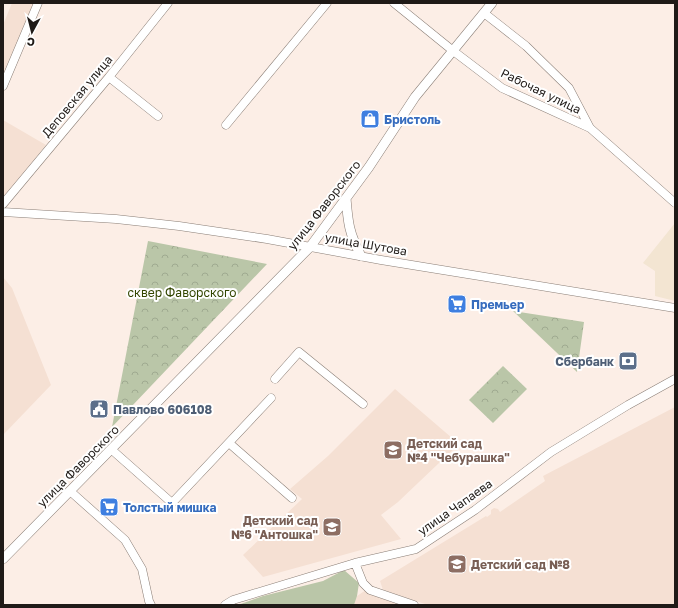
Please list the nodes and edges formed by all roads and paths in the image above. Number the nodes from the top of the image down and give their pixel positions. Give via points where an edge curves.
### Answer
1 (38, 3) edge
2 (168, 3) edge
3 (327, 3) edge
4 (394, 3) edge
5 (492, 3) edge
6 (484, 13) junction
7 (452, 50) junction
8 (109, 77) junction
9 (3, 86) edge
10 (158, 116) dead end
11 (226, 125) dead end
12 (590, 128) junction
13 (346, 198) junction
14 (675, 203) edge
15 (3, 204) edge
16 (3, 212) edge
17 (310, 247) junction
18 (361, 256) junction
19 (675, 308) edge
20 (275, 379) dead end
21 (675, 379) edge
22 (271, 398) dead end
23 (363, 404) dead end
24 (229, 443) junction
25 (112, 450) junction
26 (70, 491) junction
27 (292, 498) dead end
28 (3, 560) edge
29 (355, 563) junction
30 (151, 605) edge
31 (225, 605) edge
32 (414, 605) edge

1 - 9 street
2 - 8 street, Деповская улица
3 - 11 street
4 - 7 street, Рабочая улица
5 - 6 street, улица Фаворского
6 - 7 street, улица Фаворского
6 - 12 street via 526,46 569,88
7 - 12 street, Рабочая улица via 502,88
7 - 13 street, улица Фаворского via 415,97
8 - 10 street
8 - 15 street, Деповская улица
12 - 14 street, Рабочая улица
13 - 17 street, улица Фаворского
13 - 18 street via 348,225
16 - 17 street, улица Шутова via 116,219 178,226
17 - 18 street, улица Шутова
17 - 25 street, улица Фаворского
18 - 19 street, улица Шутова
20 - 23 street via 299,352
21 - 29 street, улица Чапаева via 551,452 474,510 416,549
22 - 24 street
24 - 25 street via 172,503
24 - 27 street
25 - 26 street, улица Фаворского
26 - 28 street, улица Фаворского
26 - 30 street via 125,540 142,569
29 - 31 street, улица Чапаева via 233,600
29 - 32 street via 363,583 370,590

